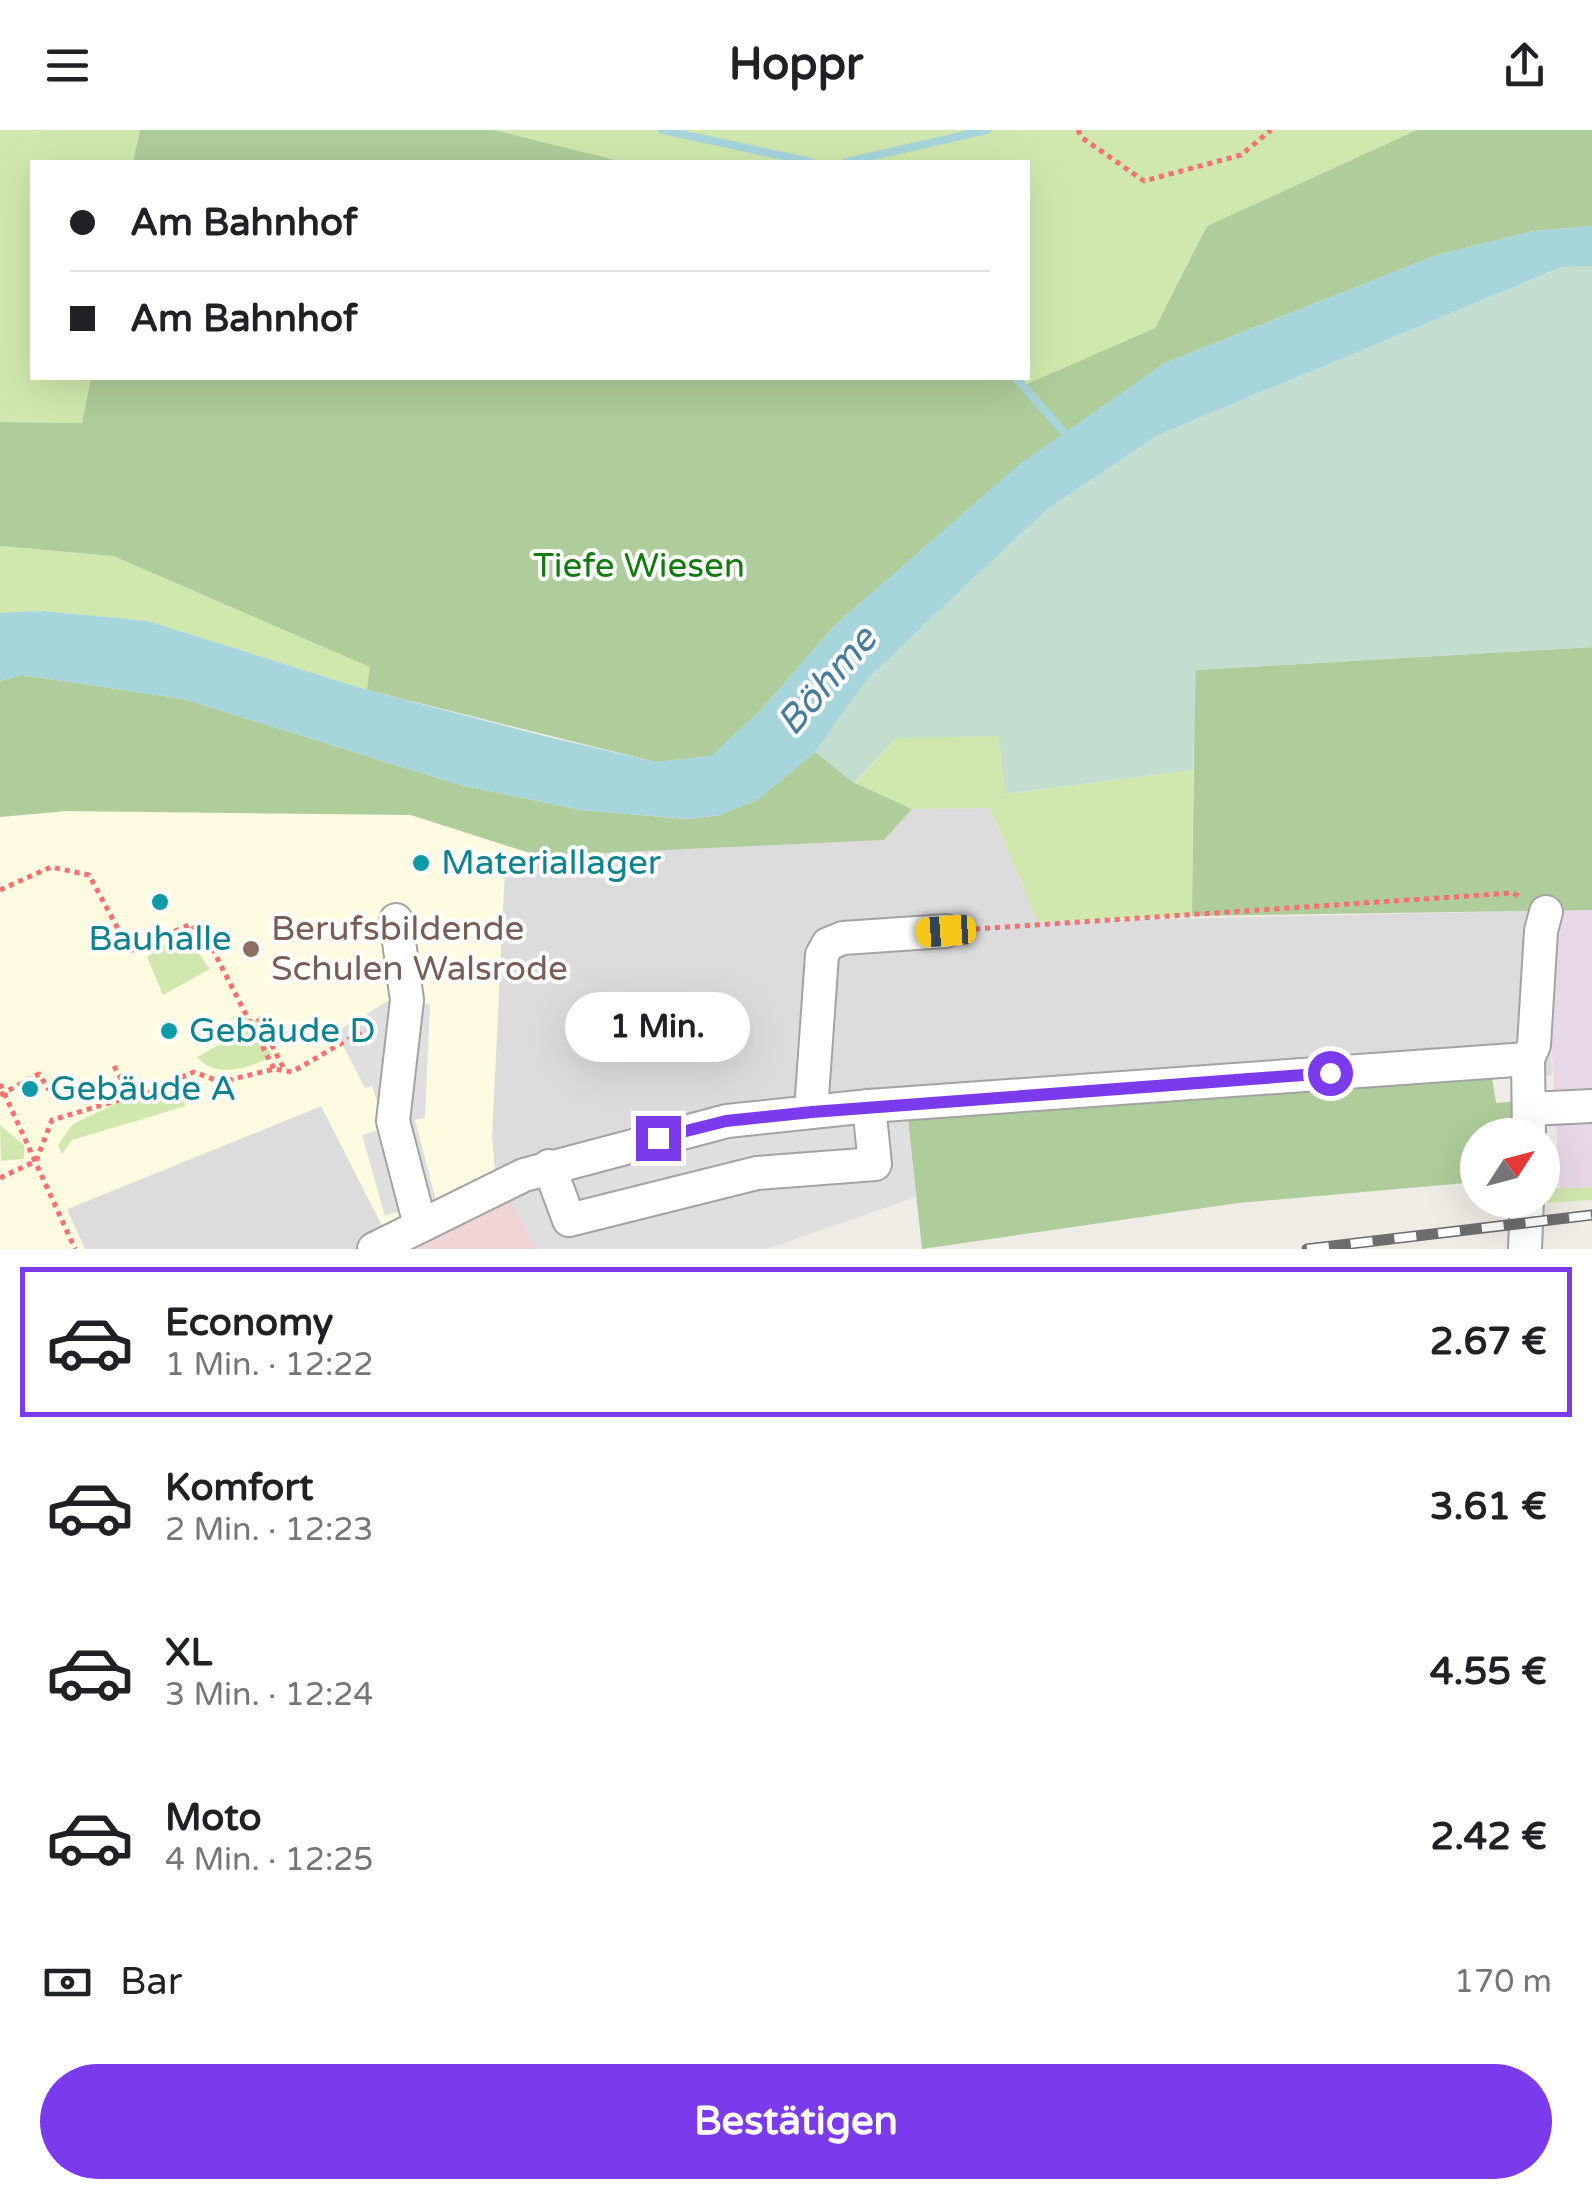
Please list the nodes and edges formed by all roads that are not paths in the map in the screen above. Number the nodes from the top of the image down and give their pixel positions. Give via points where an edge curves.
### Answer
1 (1546, 912) road end
2 (396, 920) dead end
3 (946, 931) road end
4 (1528, 1059) junction
5 (870, 1106) junction
6 (1592, 1106) edge
7 (812, 1112) junction
8 (1530, 1118) edge
9 (1546, 1118) edge
10 (549, 1166) junction
11 (1526, 1218) edge
12 (420, 1225) junction
13 (374, 1249) edge
14 (1525, 1249) edge

1 - 4 street
2 - 12 street via 407,1000 394,1121
3 - 7 street via 828,944
4 - 5 street
4 - 8 street
5 - 7 street
5 - 10 street via 875,1164 756,1173 568,1220
6 - 9 street
7 - 10 street via 726,1121
10 - 12 street
11 - 14 street
12 - 13 street

